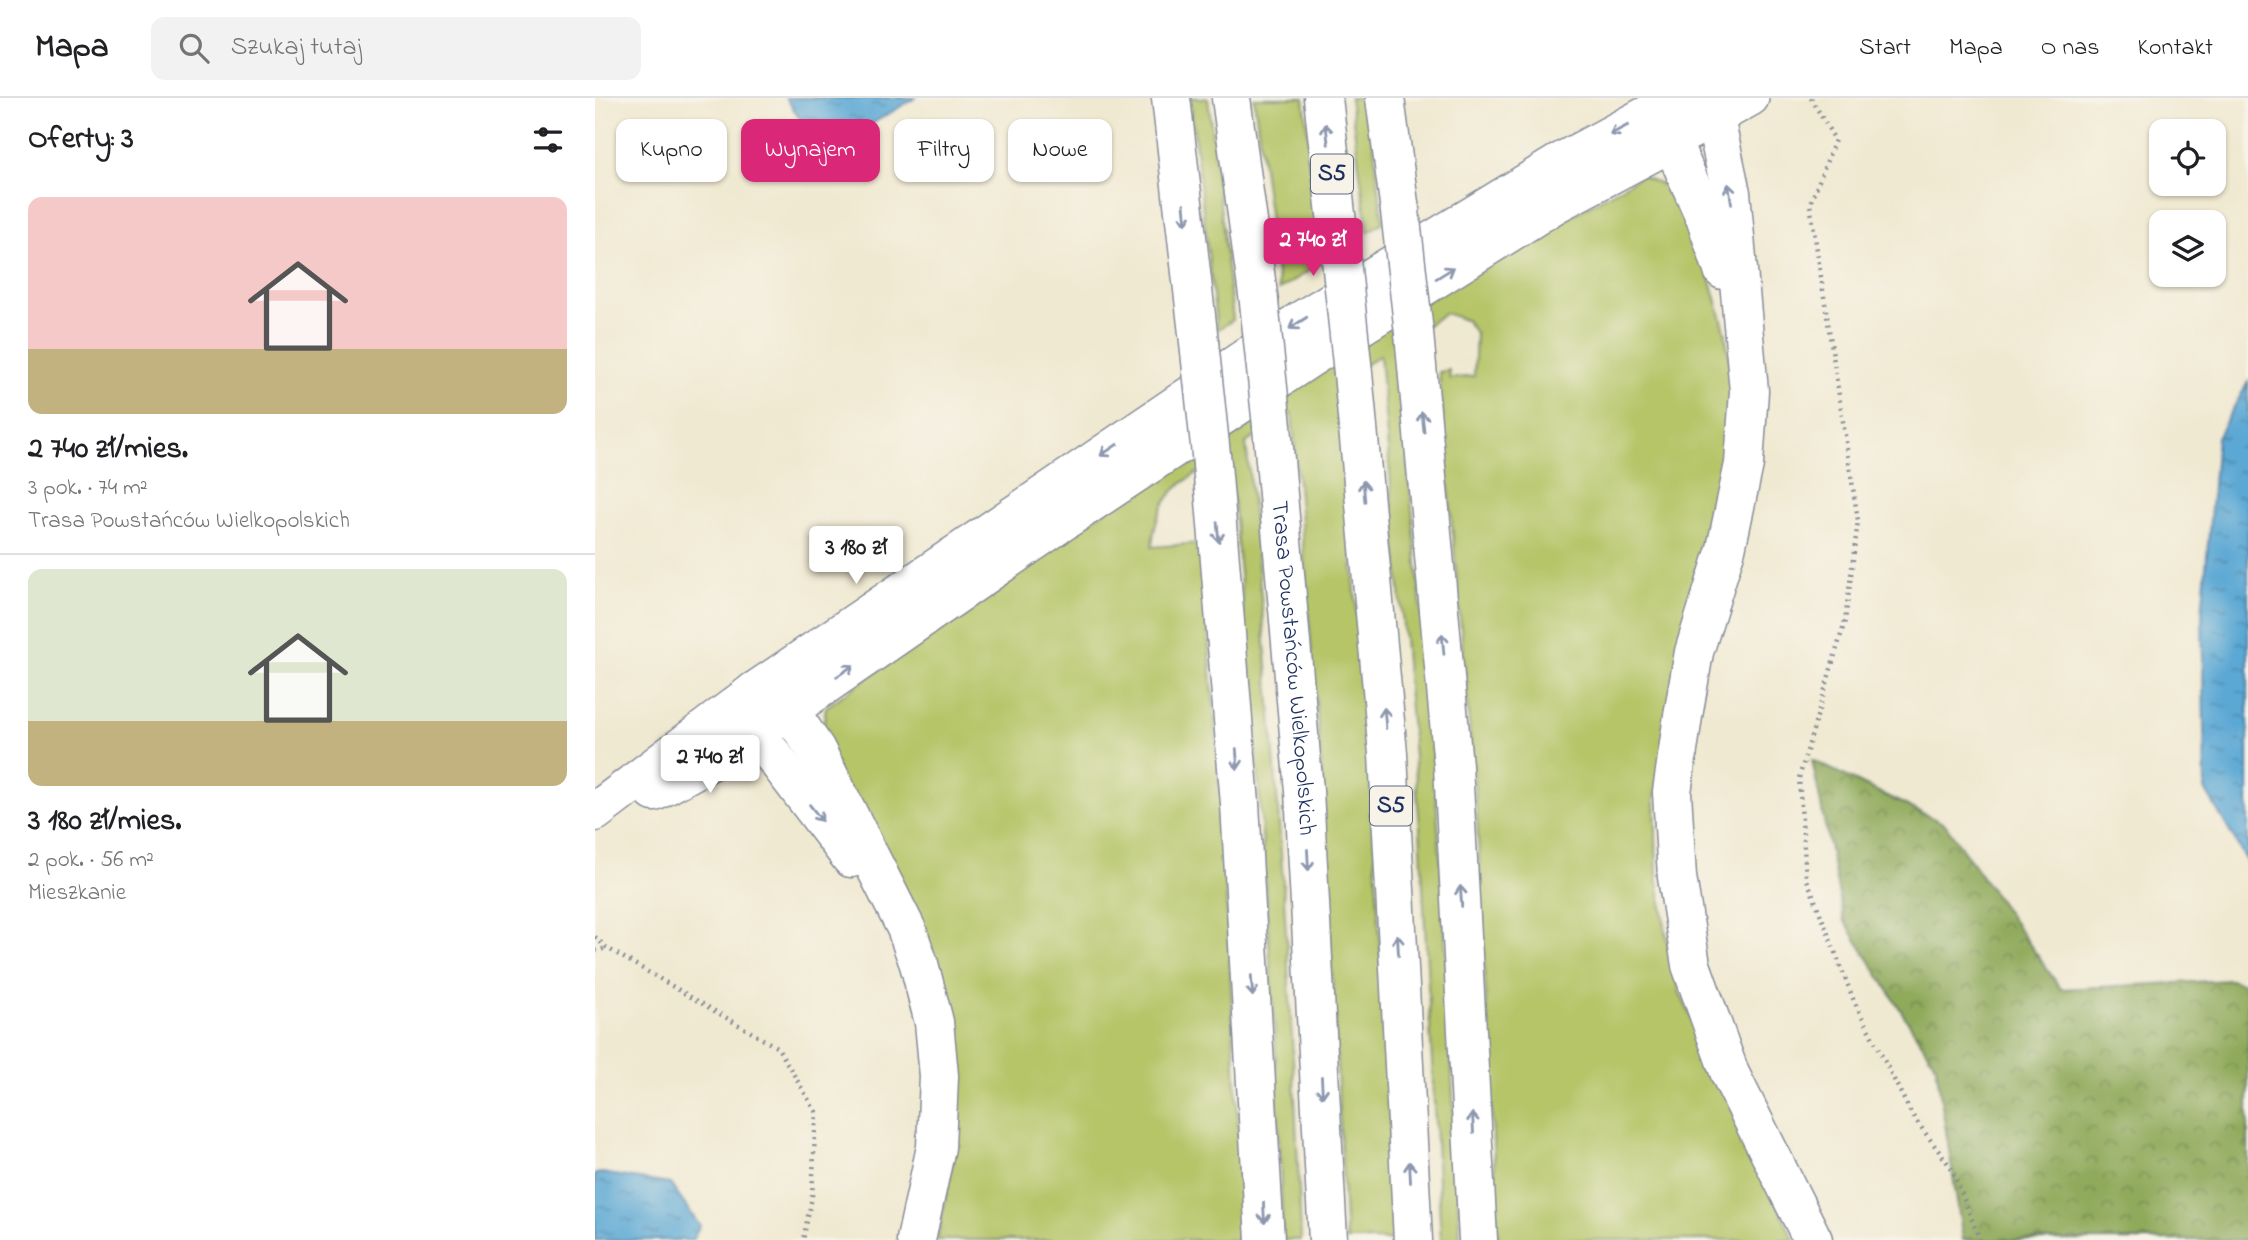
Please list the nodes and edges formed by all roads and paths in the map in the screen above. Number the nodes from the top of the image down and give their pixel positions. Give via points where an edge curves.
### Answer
1 (1171, 98) edge
2 (1231, 98) edge
3 (1323, 98) edge
4 (1385, 98) edge
5 (1679, 98) edge
6 (1751, 98) edge
7 (1811, 98) edge
8 (1698, 105) edge
9 (1672, 142) junction
10 (1745, 335) junction
11 (755, 691) junction
12 (789, 710) junction
13 (756, 733) junction
14 (595, 812) edge
15 (595, 823) edge
16 (907, 928) junction
17 (595, 937) edge
18 (607, 948) junction
19 (595, 950) edge
20 (803, 1240) edge
21 (916, 1240) edge
22 (1265, 1240) edge
23 (1328, 1240) edge
24 (1413, 1240) edge
25 (1478, 1240) edge
26 (1813, 1240) edge
27 (1980, 1240) edge

1 -> 22 main road, bridge via 1212,464 1241,804
2 -> 23 main road, Trasa Powstańców Wielkopolskich, bridge via 1259,302 1304,791
24 -> 3 main road, S5, bridge via 1388,754
25 -> 4 main road, bridge via 1453,765 1414,333
5 -> 11 main road via 1561,162 1300,321
6 - 8 street
7 - 27 path via 1835,140 1810,204 1858,521 1845,621 1799,778 1805,877 1854,1001 1912,1115 1952,1169
8 - 9 main road
10 -> 8 main road via 1731,193
9 - 10 main road via 1706,219
12 -> 9 main road via 1310,358 1555,204
10 - 26 main road via 1749,391 1744,464 1726,549 1694,652 1672,792 1677,877 1691,965 1730,1074
11 - 12 main road
11 - 13 main road
11 - 14 main road
12 - 13 main road
12 - 16 main road via 816,750
13 - 15 main road
13 -> 16 main road
16 - 21 main road via 934,1021 939,1076 936,1147
17 - 18 path
18 - 19 path
18 - 20 path via 778,1048 816,1112 812,1197

